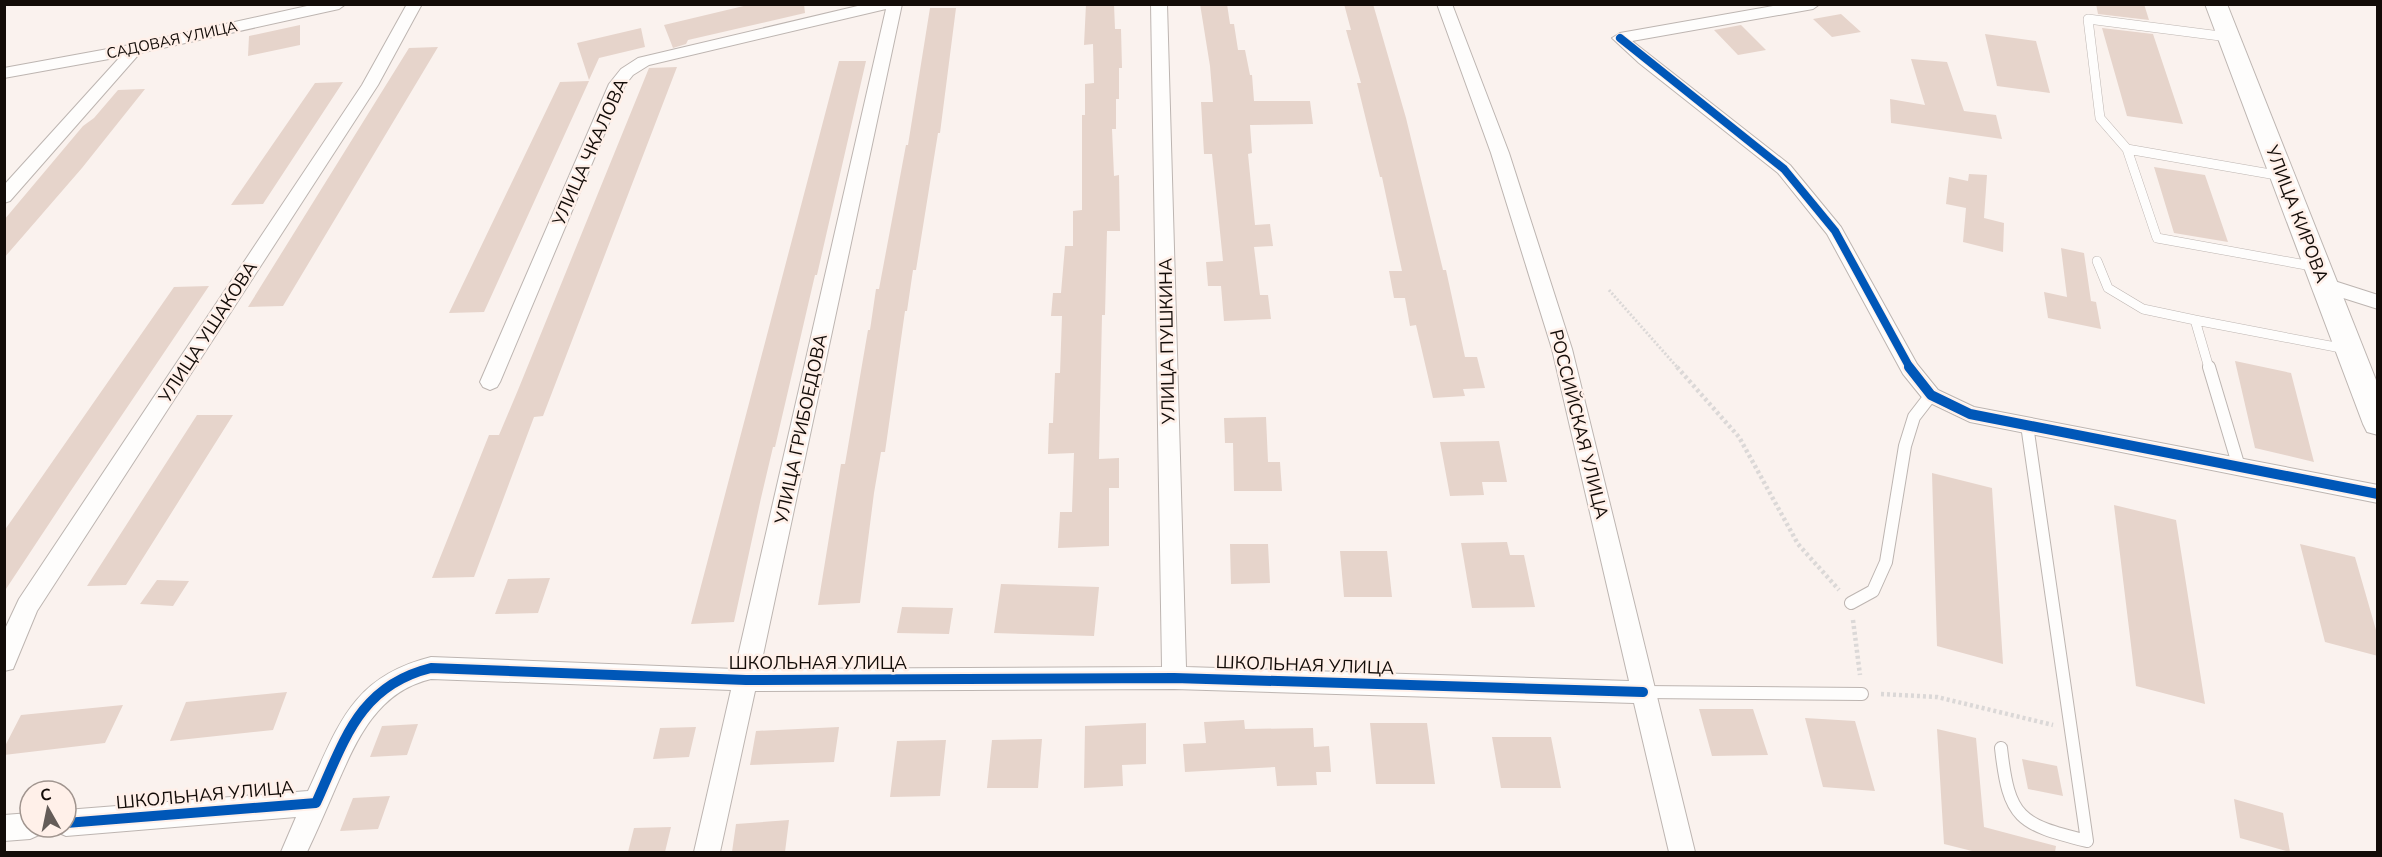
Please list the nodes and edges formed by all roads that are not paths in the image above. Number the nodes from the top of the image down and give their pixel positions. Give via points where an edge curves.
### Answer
1 (339, 4) edge
2 (415, 4) edge
3 (888, 4) edge
4 (895, 4) edge
5 (1159, 4) edge
6 (1444, 4) edge
7 (1812, 4) edge
8 (2216, 4) edge
9 (2228, 37) junction
10 (135, 49) junction
11 (4, 73) edge
12 (2127, 149) junction
13 (2282, 176) junction
14 (4, 197) edge
15 (2097, 261) dead end
16 (2321, 276) junction
17 (2378, 302) edge
18 (2195, 320) junction
19 (2349, 349) junction
20 (490, 382) dead end
21 (1931, 395) junction
22 (2378, 424) edge
23 (2027, 425) junction
24 (2239, 467) junction
25 (2378, 494) edge
26 (1851, 603) road end
27 (4, 661) edge
28 (1174, 678) junction
29 (746, 680) junction
30 (1643, 692) junction
31 (1862, 694) road end
32 (2001, 748) dead end
33 (316, 803) junction
34 (78, 822) edge
35 (294, 852) edge
36 (707, 852) edge
37 (1682, 852) edge

1 - 10 street, САДОВАЯ УЛИЦА
2 - 27 street, УЛИЦА УШАКОВА via 370,85 27,606
3 - 20 street, УЛИЦА ЧКАЛОВА via 644,61 627,72 617,84
4 - 29 street, УЛИЦА ГРИБОЕДОВА
5 - 28 street, УЛИЦА ПУШКИНА
6 - 30 street, РОССИЙСКАЯ УЛИЦА via 1500,153 1562,349
7 - 21 street via 1620,38 1784,170 1835,231 1910,369
8 - 9 main road, УЛИЦА КИРОВА
9 - 12 lane via 2088,19 2100,118
9 - 13 main road, УЛИЦА КИРОВА
10 - 11 street, САДОВАЯ УЛИЦА
10 - 14 street
12 - 13 lane
12 - 16 lane via 2157,238
13 - 16 main road, УЛИЦА КИРОВА
15 - 18 lane via 2108,288 2134,304
16 - 17 street
16 - 19 main road, УЛИЦА КИРОВА
18 - 19 lane
18 - 24 lane
19 - 22 main road, УЛИЦА КИРОВА
21 - 23 street via 1970,414
21 - 26 lane via 1914,417 1905,446 1886,562 1873,591
23 - 24 street
23 - 32 lane via 2087,841 2039,829 2017,812 2008,794
24 - 25 street
28 - 29 street, ШКОЛЬНАЯ УЛИЦА
28 - 30 street, ШКОЛЬНАЯ УЛИЦА
29 - 33 street, ШКОЛЬНАЯ УЛИЦА via 431,668 415,672 385,687 366,704
29 - 36 street, УЛИЦА ГРИБОЕДОВА
30 - 31 lane
30 - 37 street, РОССИЙСКАЯ УЛИЦА
33 - 34 street, ШКОЛЬНАЯ УЛИЦА
33 - 35 street

